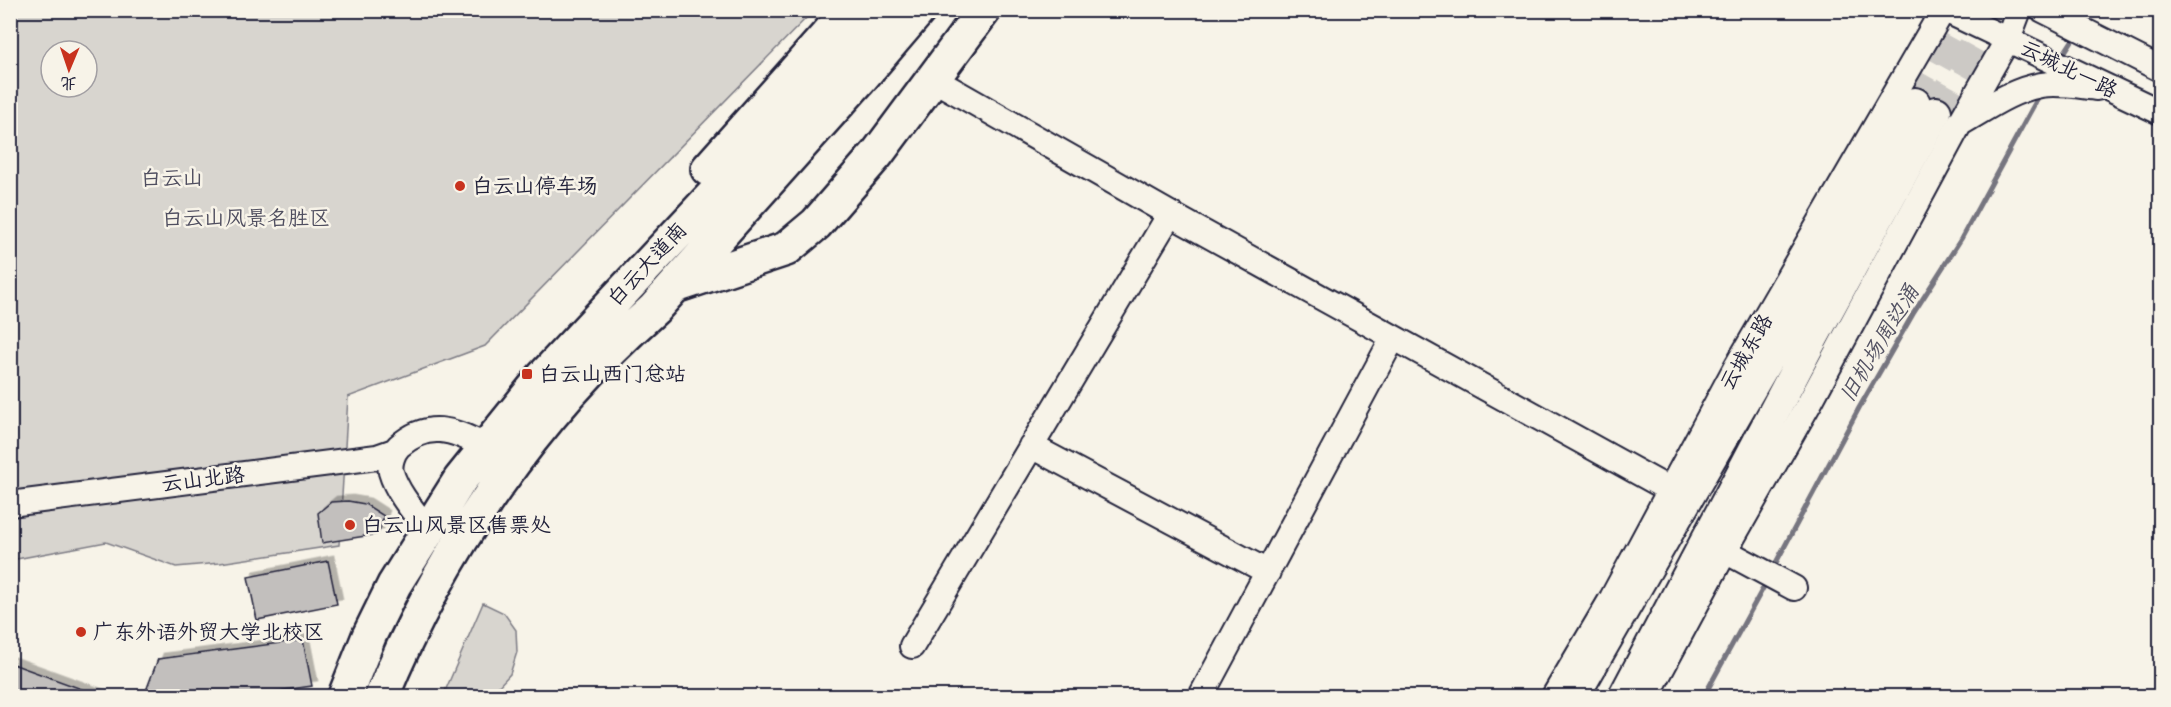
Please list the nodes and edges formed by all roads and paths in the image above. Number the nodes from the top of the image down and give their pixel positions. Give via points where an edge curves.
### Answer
1 (846, 10) edge
2 (882, 10) edge
3 (919, 10) edge
4 (984, 10) edge
5 (1945, 10) edge
6 (2019, 10) edge
7 (2050, 14) edge
8 (2008, 39) junction
9 (2160, 69) edge
10 (933, 80) junction
11 (2112, 89) junction
12 (2160, 112) edge
13 (1937, 113) junction
14 (1170, 214) junction
15 (655, 256) junction
16 (675, 286) junction
17 (1393, 338) junction
18 (1031, 446) junction
19 (394, 451) junction
20 (503, 452) junction
21 (1670, 490) junction
22 (10, 504) edge
23 (428, 530) junction
24 (1734, 555) junction
25 (1268, 572) junction
26 (1794, 588) dead end
27 (912, 646) dead end
28 (345, 696) edge
29 (364, 696) edge
30 (382, 696) edge
31 (405, 696) edge
32 (1201, 696) edge
33 (1554, 696) edge
34 (1574, 696) edge
35 (1624, 696) edge
36 (1647, 696) edge

1 - 15 highway via 711,164
2 - 15 highway, 白云大道南
3 - 16 highway, 白云大道南
4 - 10 highway
5 - 8 street, 云城北一路
5 - 21 street, 云城东路 via 1736,367
6 - 8 street, 云城东路
7 - 9 street, 云城北一路
8 - 11 street, 云城北一路
8 - 13 street, 云城东路
10 - 14 street
10 - 16 highway via 877,154 816,224 786,249
11 - 12 street, 云城北一路
11 - 13 street via 2043,85
13 - 24 street, 云城东路 via 1810,402
13 - 34 main road, 云城东路
13 - 35 main road, 云城东路
14 - 17 street
14 - 18 street
15 - 20 highway, 白云大道南 via 543,377
16 - 20 highway, 白云大道南 via 556,408
17 - 21 street
17 - 25 street
18 - 25 street
18 - 27 street
19 - 20 street via 424,430 439,429
19 - 22 street, 云山北路 via 377,457
19 - 23 street via 391,470 404,497
20 - 23 highway, 白云大道南 via 460,480
20 - 30 highway, 白云大道南 via 409,632
20 - 31 highway, 白云大道南 via 501,507 456,581
21 - 33 street, 云城东路
23 - 28 highway, 白云大道南 via 380,612
23 - 29 highway, 白云大道南
24 - 26 street
24 - 36 street, 云城东路
25 - 32 street

